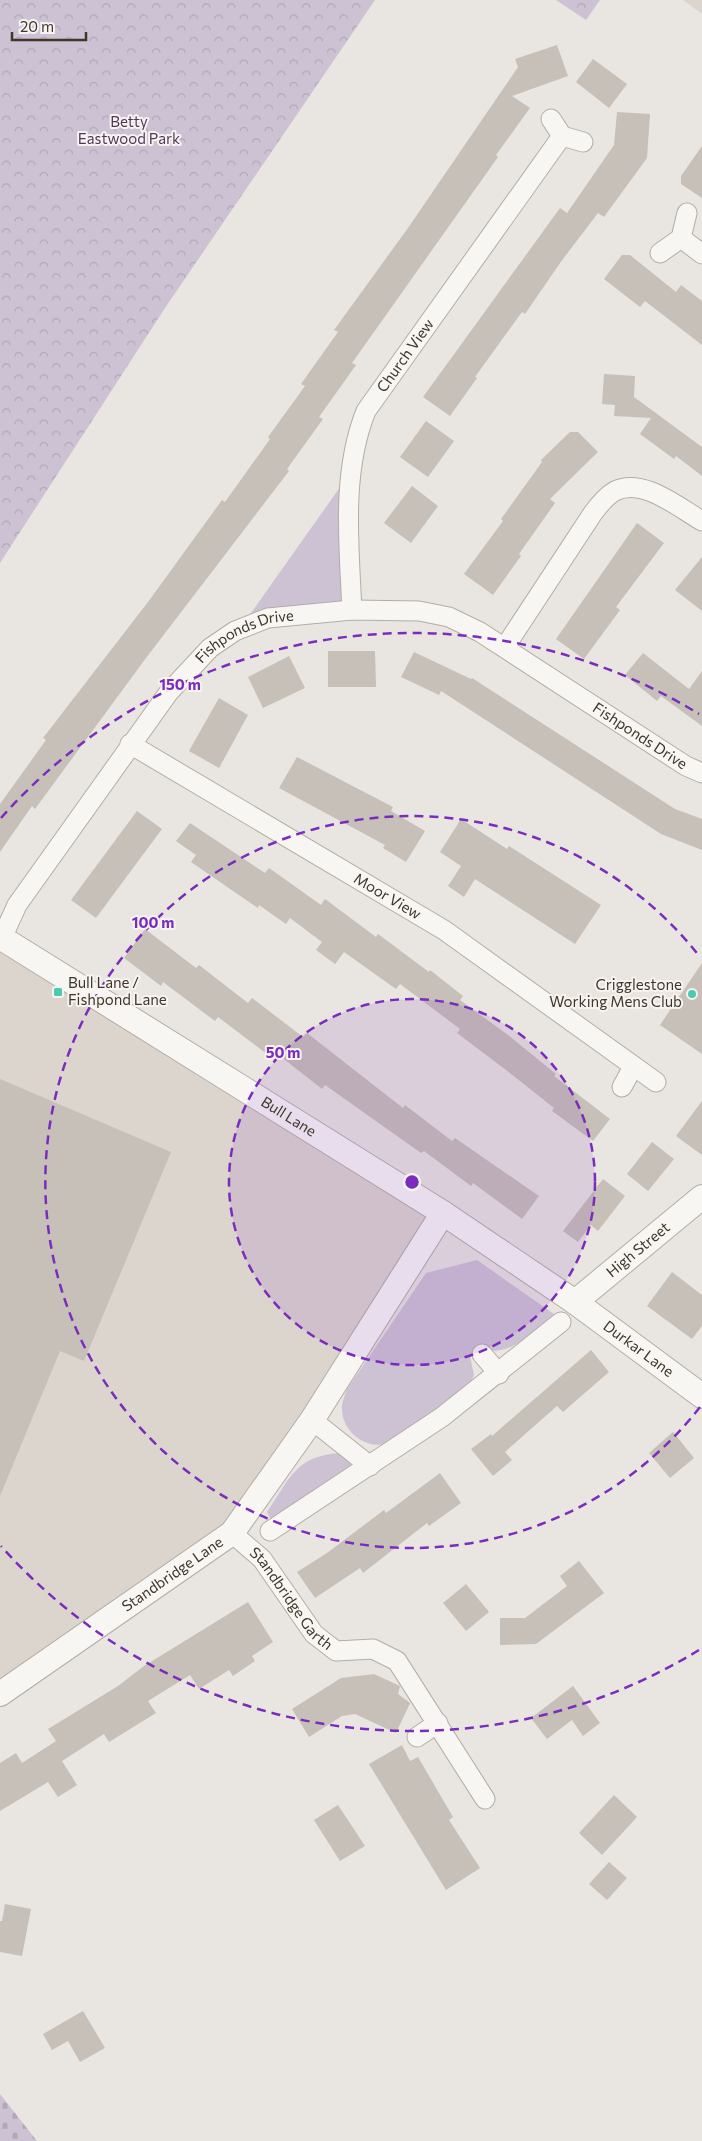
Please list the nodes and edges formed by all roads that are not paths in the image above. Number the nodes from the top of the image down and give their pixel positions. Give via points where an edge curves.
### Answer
1 (551, 119) dead end
2 (562, 136) junction
3 (583, 142) dead end
4 (687, 213) dead end
5 (681, 238) junction
6 (660, 253) dead end
7 (702, 254) edge
8 (702, 521) edge
9 (352, 610) junction
10 (505, 647) junction
11 (130, 744) junction
12 (702, 773) edge
13 (1, 938) edge
14 (633, 1066) junction
15 (656, 1082) dead end
16 (622, 1087) dead end
17 (702, 1197) edge
18 (443, 1213) junction
19 (575, 1302) junction
20 (562, 1322) dead end
21 (482, 1354) dead end
22 (498, 1374) junction
23 (702, 1396) edge
24 (312, 1420) junction
25 (370, 1466) junction
26 (270, 1531) dead end
27 (232, 1532) junction
28 (0, 1694) edge
29 (438, 1723) junction
30 (417, 1737) dead end
31 (485, 1799) dead end

1 - 2 street
2 - 3 street
2 - 9 street, Church View via 366,411 357,434 349,499
4 - 5 street
5 - 6 street
5 - 7 street
8 - 10 street via 646,489 616,490 593,513
9 - 10 street, Fishponds Drive via 420,611 449,617
9 - 11 street, Fishponds Drive via 268,618 235,631 210,648 187,670
10 - 12 street, Fishponds Drive via 686,766
11 - 13 street, Fishponds Drive via 17,905
11 - 14 street, Moor View via 444,930
13 - 18 street, Bull Lane
14 - 15 street, Moor View
14 - 16 street
17 - 19 street, High Street
18 - 19 street, Bull Lane
18 - 24 street, Standbridge Lane
19 - 23 street, Durkar Lane
20 - 22 street
21 - 22 street
22 - 25 street
24 - 25 street
24 - 27 street, Standbridge Lane
25 - 26 street
27 - 28 street, Standbridge Lane
27 - 29 street, Standbridge Garth via 262,1559 314,1634 336,1651 373,1649 398,1661
29 - 30 street
29 - 31 street, Standbridge Garth

